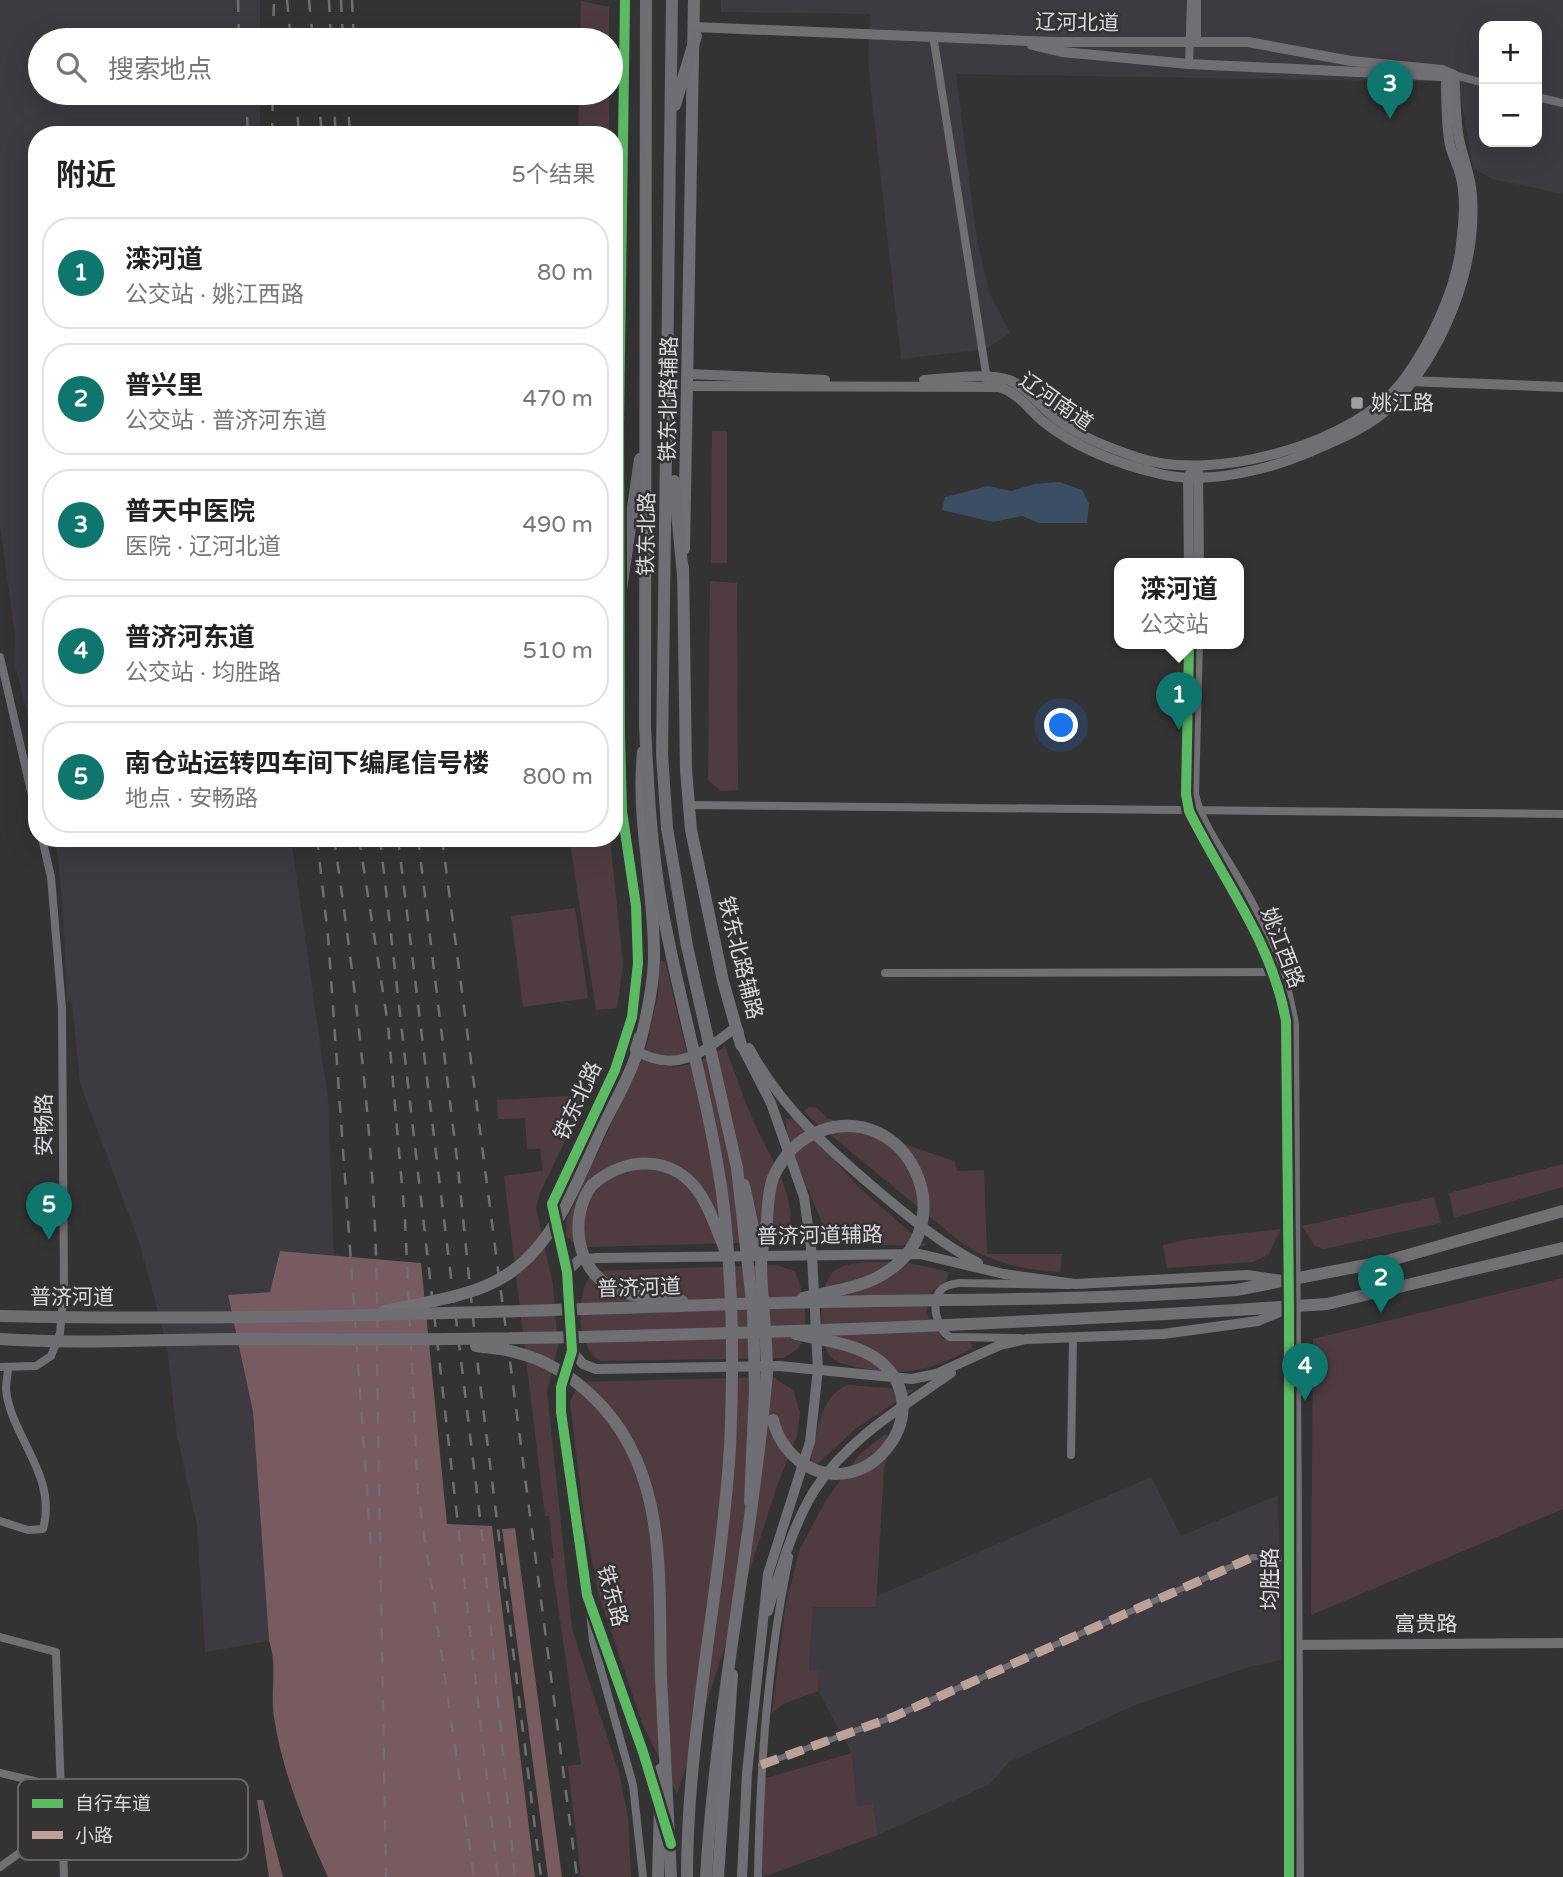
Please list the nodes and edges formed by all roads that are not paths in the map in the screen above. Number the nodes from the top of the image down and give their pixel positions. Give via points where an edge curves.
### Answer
1 (625, 0) edge
2 (646, 0) edge
3 (672, 0) edge
4 (694, 0) edge
5 (1191, 0) edge
6 (1197, 0) edge
7 (695, 32) junction
8 (1193, 40) junction
9 (934, 41) junction
10 (1189, 64) junction
11 (1450, 76) junction
12 (1479, 82) edge
13 (1542, 98) edge
14 (1563, 103) edge
15 (671, 118) junction
16 (623, 137) edge
17 (689, 380) junction
18 (1408, 381) junction
19 (987, 382) junction
20 (1563, 387) edge
21 (668, 419) junction
22 (645, 421) junction
23 (1194, 465) junction
24 (1199, 476) junction
25 (1188, 477) junction
26 (1189, 558) edge
27 (1199, 558) edge
28 (683, 575) junction
29 (623, 576) edge
30 (1189, 649) edge
31 (1198, 649) edge
32 (0, 657) edge
33 (645, 727) junction
34 (28, 778) edge
35 (623, 784) edge
36 (690, 805) junction
37 (1193, 811) junction
38 (1563, 814) edge
39 (44, 847) edge
40 (1273, 972) junction
41 (885, 973) dead end
42 (736, 1027) junction
43 (629, 1028) junction
44 (741, 1045) joint
45 (737, 1168) junction
46 (1563, 1211) edge
47 (1563, 1248) edge
48 (727, 1254) junction
49 (812, 1256) junction
50 (761, 1268) junction
51 (991, 1270) junction
52 (567, 1272) junction
53 (1293, 1280) junction
54 (1075, 1284) junction
55 (1236, 1290) joint
56 (786, 1303) junction
57 (707, 1305) junction
58 (1293, 1308) junction
59 (1236, 1310) joint
60 (372, 1314) junction
61 (0, 1316) edge
62 (779, 1329) junction
63 (0, 1339) edge
64 (1026, 1339) junction
65 (1073, 1339) junction
66 (448, 1341) junction
67 (572, 1351) junction
68 (966, 1363) junction
69 (4, 1367) edge
70 (818, 1369) junction
71 (767, 1373) junction
72 (1071, 1455) dead end
73 (750, 1502) junction
74 (0, 1521) edge
75 (793, 1535) junction
76 (1290, 1559) junction
77 (587, 1595) junction
78 (735, 1625) junction
79 (762, 1631) junction
80 (0, 1637) edge
81 (1563, 1643) edge
82 (1295, 1645) junction
83 (662, 1740) junction
84 (761, 1765) junction
85 (0, 1773) edge
86 (25, 1779) edge
87 (60, 1779) edge
88 (659, 1808) junction
89 (670, 1844) junction
90 (18, 1854) edge
91 (0, 1867) edge
92 (643, 1877) edge
93 (658, 1877) edge
94 (671, 1877) edge
95 (687, 1877) edge
96 (706, 1877) edge
97 (718, 1877) edge
98 (742, 1877) edge
99 (758, 1877) edge
100 (1289, 1877) edge
101 (1298, 1877) edge

1 - 16 street
2 - 22 highway, 铁东北路
3 - 15 highway, 铁东北路
4 - 7 main road, 铁东北路辅路
5 - 8 street
6 - 8 street
7 - 8 street, 辽河北道 via 1054,42
7 - 9 street, 辽河北道
7 - 15 highway
7 - 17 main road, 铁东北路辅路
8 - 10 street
8 - 11 street, 辽河北道 via 1287,47 1351,61 1428,68
9 - 10 street, 辽河北道 via 1031,45
9 - 19 street
10 - 11 street, 辽河北道
11 - 12 street, 辽河北道
11 - 18 street via 1449,141 1463,190 1460,251 1447,299
13 - 14 street
15 - 21 highway, 铁东北路
17 - 19 street, 辽河南道
17 - 28 main road, 铁东北路辅路
18 - 20 street
18 - 23 street, 辽河南道 via 1368,411 1288,451 1236,463
18 - 24 street, 辽河南道 via 1387,410 1328,444 1259,468
19 - 23 street, 辽河南道 via 1002,379 1017,384 1085,438 1142,458
19 - 25 street, 辽河南道 via 1016,394 1044,422 1094,452 1162,474
21 - 28 highway
21 - 45 highway, 铁东北路, bridge via 662,754 667,828 687,946
22 - 29 highway
22 - 33 highway, 铁东北路
23 - 24 street
23 - 25 street
24 - 25 street, 辽河南道
24 - 27 street
25 - 26 street
28 - 36 main road, 铁东北路辅路
30 - 37 street, 姚江西路 via 1186,794
31 - 37 street, 姚江西路
32 - 34 street
33 - 48 highway, 铁东北路, bridge via 661,900 721,1190
33 - 60 main road, bridge via 640,802 653,926 653,984 636,1056 619,1093 567,1201 529,1258 509,1274 478,1288
35 - 43 street, 铁东北路 via 638,963
36 - 37 street
36 - 42 main road, 铁东北路辅路 via 698,868
37 - 38 street
37 - 40 street, 姚江西路
37 - 53 street, 姚江西路 via 1264,926 1288,986 1294,1025
39 - 69 street, 安畅路 via 51,877 62,1009 64,1287 60,1333 51,1356 36,1366
40 - 41 street
40 - 53 street, 姚江西路 via 1286,1021
42 - 43 street via 698,1056 674,1060 650,1059 635,1049
42 - 44 main road, 铁东北路辅路
42 - 51 street via 761,1072 826,1148 944,1243
43 - 52 street, 铁东北路 via 615,1070 552,1204
44 - 49 street via 771,1103 804,1197
45 - 50 highway, bridge via 750,1203
45 - 73 highway, 铁东北路, bridge via 753,1311
46 - 53 main road via 1399,1258
47 - 58 main road via 1419,1284
48 - 57 highway, bridge via 702,1197 670,1168 640,1162 621,1167 597,1180 583,1200 580,1243 587,1263 601,1280 627,1293
48 - 95 highway, 铁东北路, bridge via 734,1372 727,1500 691,1791
49 - 51 street, 普济河道辅路 via 920,1254
49 - 52 street, 普济河道辅路 via 597,1258 579,1260
49 - 70 street
50 - 56 highway, bridge via 772,1180 799,1143 831,1128 859,1127 884,1135 905,1154 920,1183 924,1208 909,1253 892,1269 868,1281
50 - 71 highway, bridge
51 - 54 street, 普济河道辅路
52 - 67 street, 铁东北路
53 - 54 street, 普济河道辅路 via 1247,1275
53 - 55 main road
53 - 58 street, 均胜路
54 - 64 street, 普济河道辅路 via 959,1283 938,1295 937,1320 944,1334
55 - 56 highway, 普济河道, bridge via 1089,1299
56 - 57 highway, 普济河道, bridge
57 - 60 highway, 普济河道, bridge
58 - 59 main road
58 - 65 street, 普济河道辅路 via 1258,1321 1163,1334
58 - 76 street, 均胜路
58 - 82 street, 均胜路
59 - 62 highway, bridge
60 - 61 highway, 普济河道, bridge
62 - 66 highway, bridge
62 - 71 highway, bridge via 863,1351 882,1363 902,1399 895,1439 864,1468 832,1473 812,1469 788,1451 775,1431
63 - 66 highway, bridge via 68,1343
64 - 65 street, 普济河道辅路
64 - 68 street, 普济河道辅路 via 1000,1345
65 - 72 street
66 - 83 highway, bridge via 517,1353 549,1365 582,1387 625,1433 641,1465 653,1511
67 - 70 street, 普济河道辅路 via 583,1364 596,1369
67 - 77 street, 铁东路 via 561,1387 561,1412
68 - 70 street, 普济河道辅路 via 912,1379
68 - 75 street via 858,1441 815,1491
69 - 74 street via 6,1391 36,1467 47,1513 43,1529 28,1530
70 - 79 street via 810,1442 773,1553
71 - 73 highway, bridge via 761,1446
73 - 78 highway
75 - 79 street
75 - 84 street via 772,1646
76 - 82 street, 均胜路
76 - 84 street via 1253,1558 892,1717
77 - 88 street, 铁东路
77 - 92 street via 593,1641 633,1785
78 - 96 highway via 718,1732
78 - 97 main road
79 - 98 street
80 - 87 street via 55,1652
81 - 82 street, 富贵路
82 - 100 street, 均胜路
82 - 101 street, 均胜路
83 - 88 main road, 铁东路
83 - 89 highway
84 - 99 street
85 - 86 street
88 - 89 street, 铁东路
88 - 93 main road, 铁东路
89 - 94 highway
90 - 91 street

